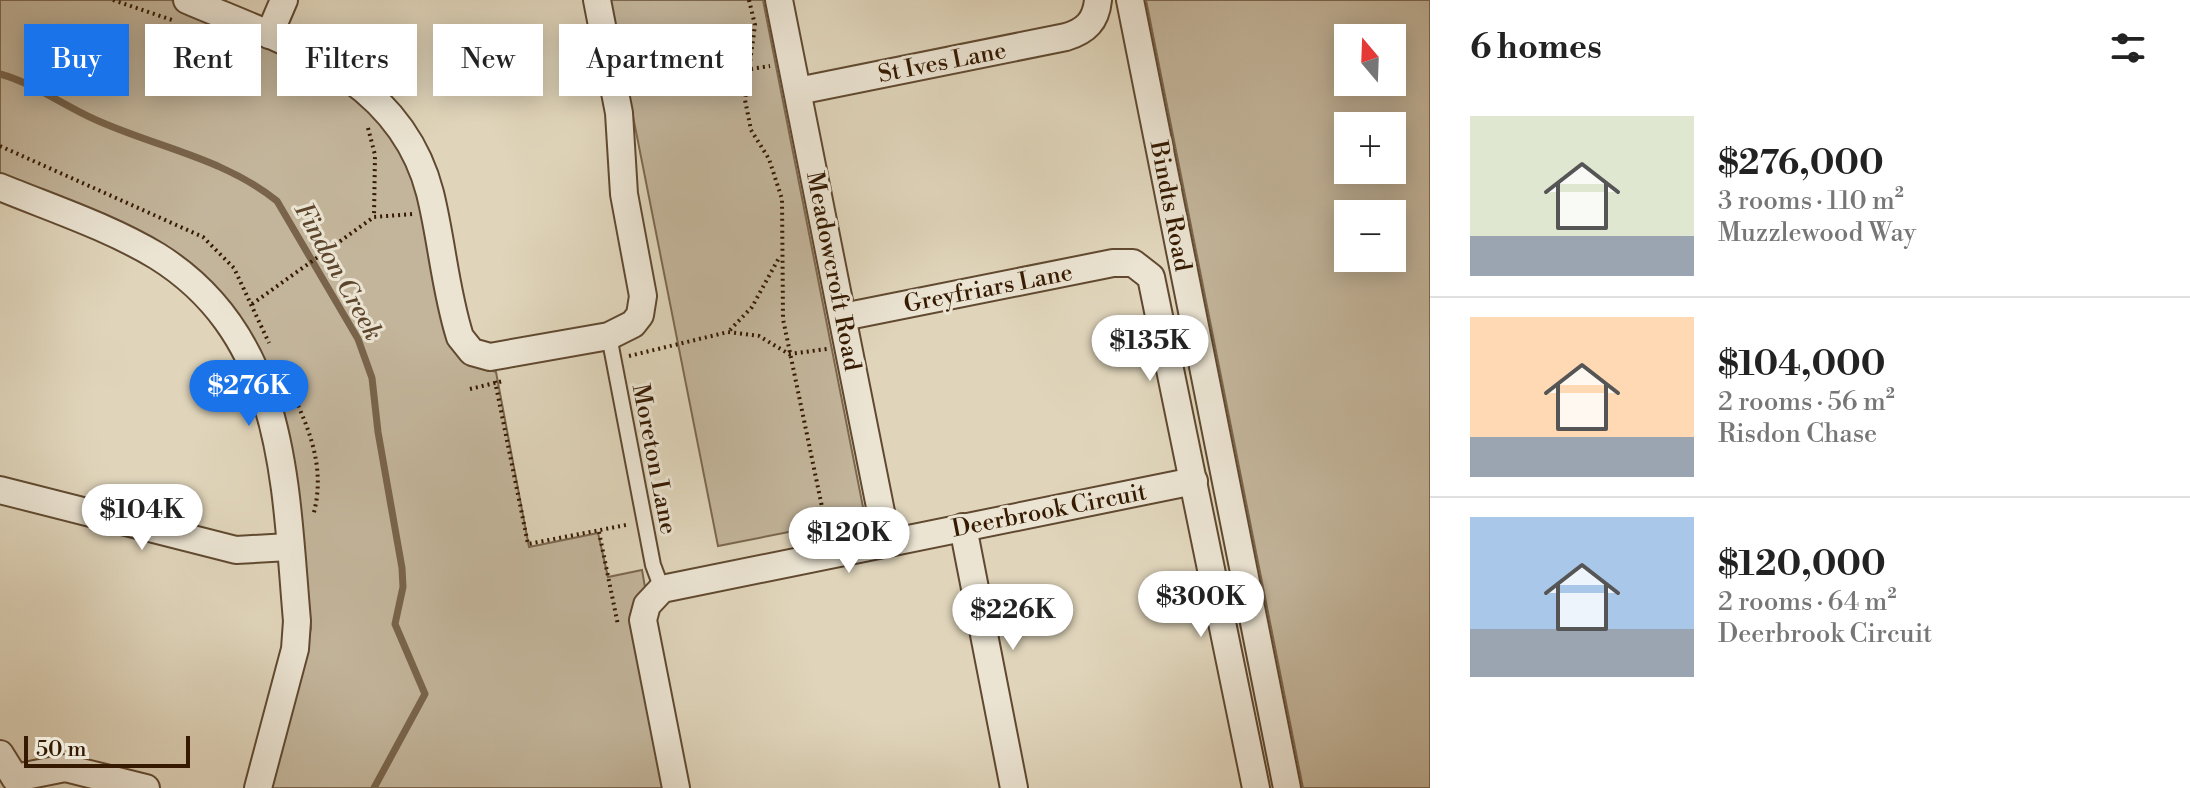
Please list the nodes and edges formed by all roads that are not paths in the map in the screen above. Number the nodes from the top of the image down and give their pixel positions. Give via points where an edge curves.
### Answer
1 (284, 0) edge
2 (597, 0) edge
3 (779, 0) edge
4 (1098, 0) edge
5 (1130, 0) edge
6 (184, 11) edge
7 (269, 35) junction
8 (798, 91) junction
9 (0, 187) edge
10 (843, 317) junction
11 (611, 348) junction
12 (1194, 481) junction
13 (0, 490) edge
14 (963, 527) junction
15 (887, 542) junction
16 (289, 547) junction
17 (662, 589) junction
18 (0, 754) edge
19 (16, 783) edge
20 (146, 788) edge
21 (258, 788) edge
22 (676, 788) edge
23 (1014, 788) edge
24 (1256, 788) edge
25 (1287, 788) edge

1 - 7 street
2 - 11 street via 619,113 624,194 643,296 640,315
3 - 8 street, Meadowcroft Road
4 - 8 street, St Ives Lane via 1093,20 1066,37
5 - 25 street, Bindts Road
6 - 7 street
7 - 11 street via 339,68 390,112 423,171 460,337 472,352 493,370
8 - 10 street, Meadowcroft Road
9 - 16 street via 156,255 225,316 245,347 271,409
10 - 12 street, Greyfriars Lane via 1133,263 1151,277 1157,291
10 - 15 street, Meadowcroft Road
11 - 17 lane, Moreton Lane
12 - 14 street, Deerbrook Circuit
12 - 24 street
13 - 16 street via 236,550
14 - 15 street, Deerbrook Circuit
14 - 23 street
15 - 17 street, Deerbrook Circuit
16 - 21 street via 295,649
17 - 22 street via 647,605 643,620
18 - 19 street via 11,765
19 - 20 street via 65,768

